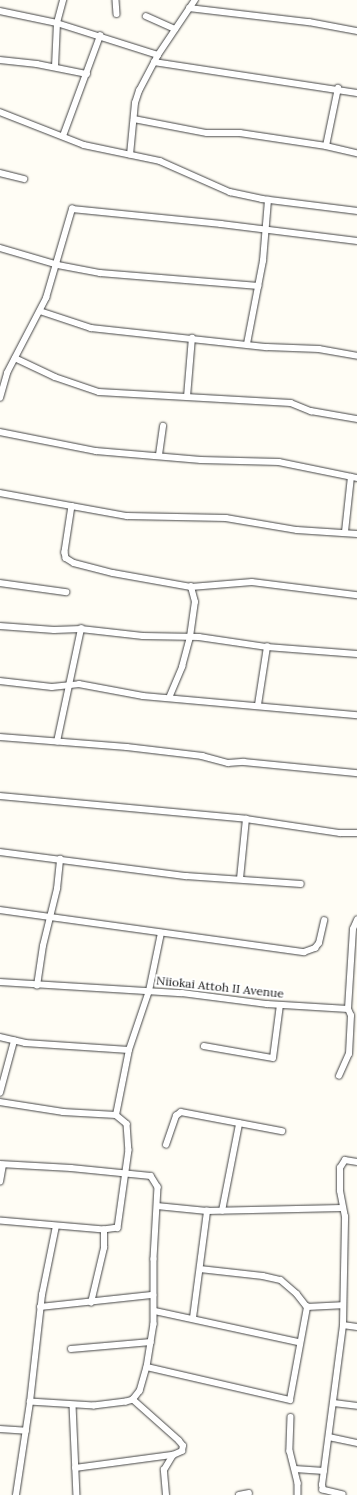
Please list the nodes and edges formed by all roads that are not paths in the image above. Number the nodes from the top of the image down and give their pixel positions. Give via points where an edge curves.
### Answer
1 (63, 0) edge
2 (116, 0) edge
3 (194, 0) edge
4 (190, 8) junction
5 (0, 11) edge
6 (118, 14) dead end
7 (146, 16) dead end
8 (57, 23) junction
9 (175, 29) junction
10 (357, 31) edge
11 (100, 36) junction
12 (158, 55) junction
13 (0, 60) edge
14 (154, 62) junction
15 (54, 67) junction
16 (87, 74) junction
17 (338, 88) junction
18 (357, 92) edge
19 (0, 112) edge
20 (134, 119) junction
21 (63, 136) junction
22 (326, 146) junction
23 (357, 153) edge
24 (130, 155) junction
25 (0, 173) edge
26 (24, 179) dead end
27 (268, 200) junction
28 (357, 211) edge
29 (265, 229) junction
30 (357, 241) edge
31 (0, 248) edge
32 (58, 265) junction
33 (258, 286) junction
34 (40, 311) junction
35 (192, 338) junction
36 (247, 344) junction
37 (357, 356) edge
38 (15, 358) junction
39 (188, 397) junction
40 (0, 398) edge
41 (357, 419) edge
42 (163, 426) dead end
43 (0, 432) edge
44 (159, 454) junction
45 (354, 478) edge
46 (0, 493) edge
47 (72, 506) junction
48 (345, 532) junction
49 (357, 534) edge
50 (0, 583) edge
51 (191, 587) junction
52 (66, 592) dead end
53 (357, 595) edge
54 (0, 626) edge
55 (81, 629) junction
56 (190, 637) junction
57 (267, 647) junction
58 (357, 654) edge
59 (0, 681) edge
60 (68, 684) junction
61 (169, 698) junction
62 (258, 705) junction
63 (357, 715) edge
64 (0, 737) edge
65 (57, 742) junction
66 (357, 773) edge
67 (0, 796) edge
68 (246, 819) junction
69 (357, 833) edge
70 (0, 852) edge
71 (60, 859) junction
72 (240, 879) junction
73 (301, 884) dead end
74 (0, 910) edge
75 (51, 916) junction
76 (357, 920) edge
77 (324, 921) dead end
78 (161, 932) junction
79 (0, 982) edge
80 (37, 986) junction
81 (149, 991) junction
82 (280, 1005) junction
83 (348, 1009) junction
84 (0, 1038) edge
85 (14, 1041) junction
86 (204, 1046) dead end
87 (129, 1050) junction
88 (339, 1076) dead end
89 (0, 1093) edge
90 (0, 1102) edge
91 (116, 1115) junction
92 (239, 1124) junction
93 (282, 1131) dead end
94 (166, 1145) dead end
95 (357, 1162) edge
96 (2, 1164) edge
97 (126, 1173) junction
98 (0, 1182) edge
99 (157, 1206) junction
100 (342, 1208) junction
101 (207, 1211) junction
102 (222, 1211) junction
103 (0, 1221) edge
104 (56, 1226) junction
105 (104, 1230) junction
106 (200, 1268) junction
107 (153, 1294) junction
108 (91, 1303) junction
109 (341, 1305) junction
110 (40, 1307) junction
111 (306, 1307) junction
112 (155, 1311) junction
113 (193, 1318) junction
114 (343, 1325) junction
115 (357, 1327) edge
116 (151, 1342) junction
117 (298, 1342) junction
118 (71, 1349) dead end
119 (147, 1367) junction
120 (133, 1400) junction
121 (30, 1402) junction
122 (334, 1403) junction
123 (73, 1405) junction
124 (357, 1406) edge
125 (290, 1417) dead end
126 (0, 1429) edge
127 (26, 1431) junction
128 (329, 1437) junction
129 (357, 1443) edge
130 (173, 1455) junction
131 (75, 1468) junction
132 (295, 1469) junction
133 (324, 1471) junction
134 (249, 1493) dead end
135 (16, 1495) edge
136 (77, 1495) edge
137 (166, 1495) edge
138 (239, 1495) edge
139 (298, 1495) edge
140 (343, 1495) edge

1 - 8 street
2 - 6 street
3 - 4 street
4 - 9 street
4 - 10 street via 309,22
5 - 8 street
7 - 9 street
8 - 11 street
8 - 15 street
9 - 12 street
11 - 12 street
11 - 16 street
12 - 14 street
13 - 15 street
14 - 17 street
14 - 20 street via 139,90
15 - 16 street
16 - 21 street
17 - 18 street
17 - 22 street
19 - 21 street
20 - 22 street via 207,133 240,133
20 - 24 street
21 - 24 street via 84,145
22 - 23 street
24 - 27 street via 166,163 230,192
25 - 26 street
27 - 28 street
27 - 29 street
29 - 30 street
29 - 32 street via 72,209
29 - 33 street
31 - 32 street
32 - 33 street via 124,276
32 - 34 street
33 - 36 street
34 - 35 street via 90,328
34 - 38 street
35 - 36 street
35 - 39 street
36 - 37 street via 319,349
38 - 39 street via 55,377 99,392
38 - 40 street
39 - 41 street via 291,403 310,411
42 - 44 street
43 - 44 street via 91,451
44 - 45 street via 201,460 280,462
45 - 48 street
46 - 47 street
47 - 48 street via 127,516 226,518 297,530
47 - 51 street via 64,552 66,558 74,563 113,573
48 - 49 street
50 - 52 street
51 - 53 street via 252,582
51 - 56 street via 195,602
54 - 55 street
55 - 56 street
55 - 60 street
56 - 57 street
56 - 61 street via 182,667
57 - 58 street
57 - 62 street
59 - 60 street via 52,686
60 - 61 street
60 - 65 street
61 - 62 street
62 - 63 street
64 - 65 street
65 - 66 street via 202,756 228,763 244,762
67 - 68 street
68 - 69 street via 340,833
68 - 72 street
70 - 71 street
71 - 72 street via 186,876
71 - 75 street
72 - 73 street
74 - 75 street
75 - 78 street
75 - 80 street
76 - 83 street via 353,929
77 - 78 street via 319,943 309,952
78 - 81 street
79 - 80 street, Niiokai Attoh II Avenue
80 - 81 street, Niiokai Attoh II Avenue
81 - 82 street, Niiokai Attoh II Avenue
81 - 87 street
82 - 83 street, Niiokai Attoh II Avenue
82 - 86 street via 273,1058
83 - 88 street via 351,1016 349,1054
84 - 85 street
85 - 87 street
85 - 89 street
87 - 91 street
90 - 91 street via 63,1112
91 - 97 street via 127,1124 129,1133
92 - 93 street
92 - 94 street via 178,1113
92 - 102 street
95 - 100 street via 342,1162
96 - 97 street
96 - 98 street
97 - 99 street via 150,1176 156,1181
97 - 105 street via 120,1224 113,1230
99 - 101 street
99 - 107 street
100 - 102 street
100 - 109 street via 345,1217
101 - 102 street
101 - 106 street
103 - 104 street
104 - 105 street
104 - 110 street
105 - 108 street via 104,1248
106 - 111 street via 280,1280 297,1294
106 - 113 street
107 - 108 street via 123,1296
107 - 112 street
108 - 110 street
109 - 111 street
109 - 114 street
110 - 121 street
111 - 117 street
112 - 113 street
112 - 116 street
113 - 117 street
114 - 115 street
114 - 122 street
116 - 118 street
116 - 119 street
117 - 119 street via 290,1400
119 - 120 street via 143,1384
120 - 123 street via 94,1406
120 - 130 street via 183,1446 182,1451
121 - 123 street
121 - 127 street
122 - 124 street
122 - 128 street
123 - 131 street via 71,1417
125 - 132 street via 290,1452
126 - 127 street
127 - 135 street
128 - 129 street
128 - 133 street
130 - 131 street
130 - 137 street via 164,1470
131 - 136 street
132 - 133 street
132 - 139 street
133 - 140 street via 323,1490
134 - 138 street

